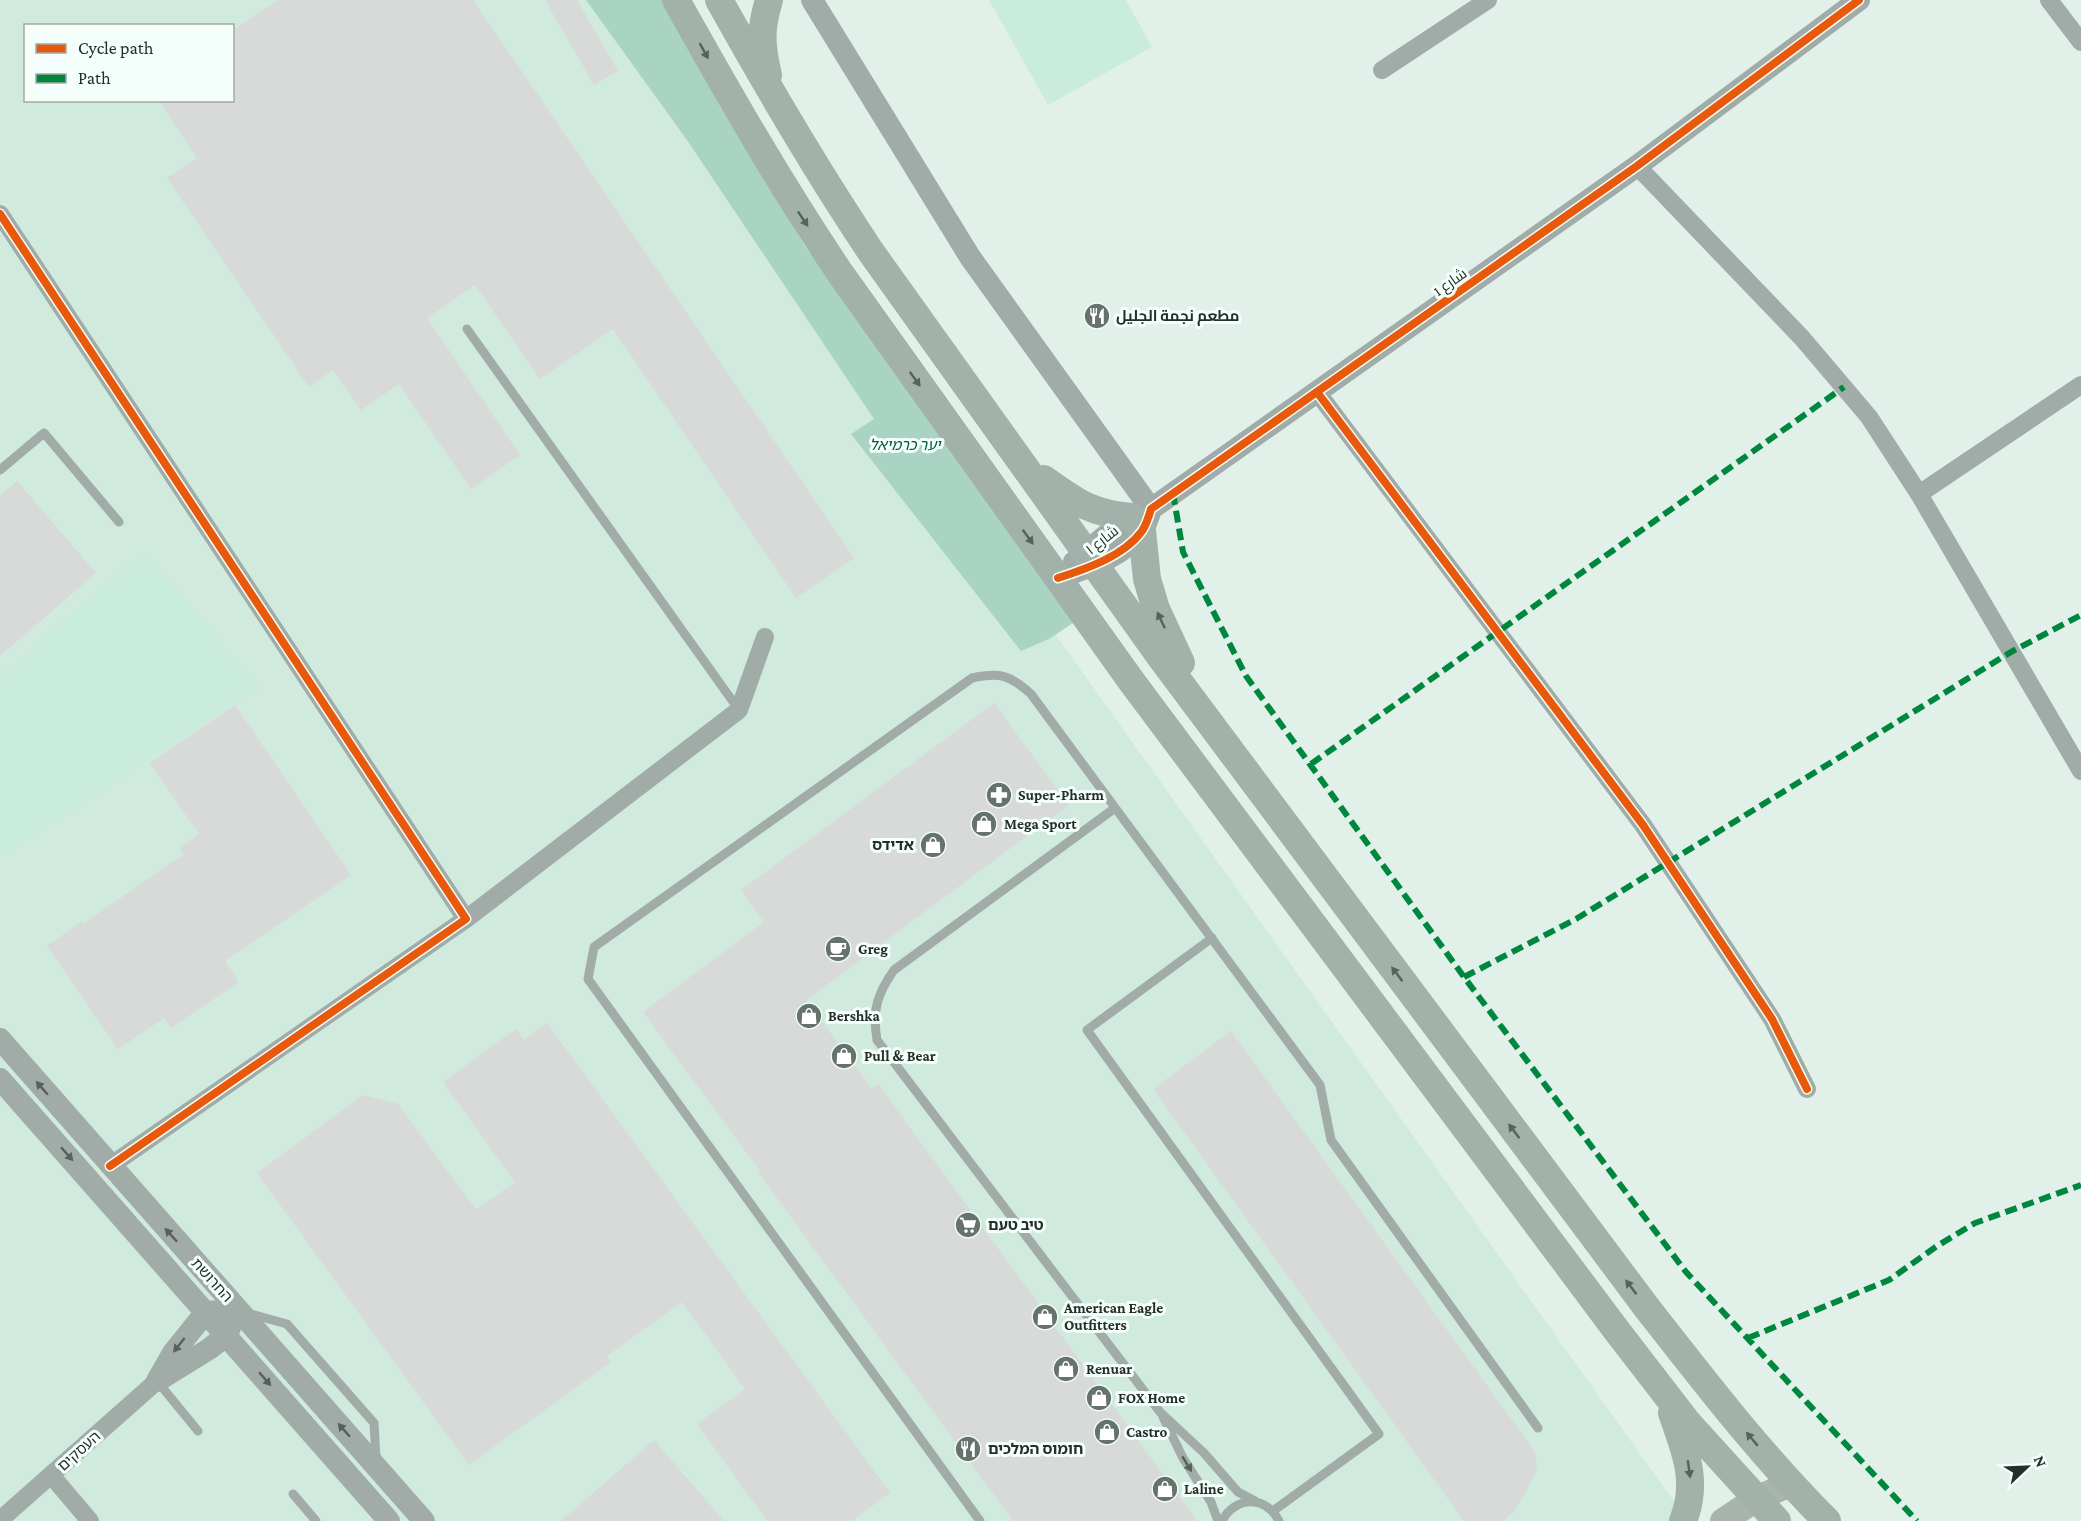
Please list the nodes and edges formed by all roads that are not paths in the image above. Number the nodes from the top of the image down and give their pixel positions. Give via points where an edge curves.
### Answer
1 (675, 0) edge
2 (719, 0) edge
3 (769, 0) edge
4 (812, 0) edge
5 (1488, 0) edge
6 (1858, 0) edge
7 (2049, 0) edge
8 (2081, 42) edge
9 (1382, 70) dead end
10 (772, 94) junction
11 (1637, 166) junction
12 (0, 214) edge
13 (467, 329) dead end
14 (2081, 385) edge
15 (1317, 392) junction
16 (1022, 462) junction
17 (0, 470) edge
18 (1919, 494) junction
19 (1142, 519) junction
20 (119, 522) dead end
21 (1090, 558) junction
22 (1058, 578) junction
23 (765, 637) dead end
24 (739, 710) junction
25 (1202, 712) junction
26 (2081, 771) edge
27 (1115, 808) junction
28 (466, 919) junction
29 (1212, 938) junction
30 (0, 1039) edge
31 (0, 1079) edge
32 (1807, 1089) dead end
33 (110, 1166) junction
34 (238, 1310) junction
35 (206, 1312) junction
36 (226, 1335) junction
37 (157, 1381) junction
38 (1666, 1394) junction
39 (1160, 1412) junction
40 (1538, 1428) dead end
41 (198, 1431) dead end
42 (51, 1475) junction
43 (1790, 1484) junction
44 (293, 1494) dead end
45 (1255, 1501) junction
46 (1273, 1511) junction
47 (1766, 1514) edge
48 (418, 1518) edge
49 (0, 1520) edge
50 (90, 1521) edge
51 (316, 1521) edge
52 (389, 1521) edge
53 (980, 1521) edge
54 (1220, 1521) edge
55 (1279, 1521) edge
56 (1683, 1521) edge
57 (1723, 1521) edge
58 (1827, 1521) edge

1 -> 22 highway via 793,204
2 - 10 highway
3 - 10 highway via 762,22 762,50
4 - 19 street via 970,257
5 - 9 street
6 - 11 street, شارع 1
7 - 8 street
10 - 16 highway via 871,252
11 - 15 street, شارع 1
11 - 18 street via 1802,338 1869,417
12 - 28 street
13 - 24 lane
14 - 18 street
15 - 19 street, شارع 1
15 - 32 street via 1643,825 1772,1019
16 - 19 highway via 1084,506 1105,514
16 - 21 highway
17 - 20 lane via 44,433
18 - 26 street
19 - 21 street, شارع 1 via 1122,549
25 -> 19 highway via 1146,579
21 - 22 street, شارع 1
21 - 25 highway
22 - 38 highway
23 - 24 street
24 - 28 street
43 -> 25 highway via 1647,1308
27 - 29 lane
27 - 39 lane via 894,970 882,987 874,1023 878,1040
27 - 53 lane via 1031,694 1013,678 990,674 972,678 594,947 588,979
28 - 33 street
29 - 40 lane via 1320,1085 1331,1140
29 - 46 lane via 1088,1030 1379,1434
33 -> 30 street, החרושת
31 -> 35 street, החרושת
34 -> 33 street, החרושת
34 - 35 street
34 - 36 street
48 -> 34 street, החרושת
35 - 36 street, החרושת
35 -> 37 street via 173,1353
36 - 37 street
36 -> 52 street, החרושת
37 - 41 lane
37 - 42 street, העסקים
38 - 47 highway
38 -> 56 highway via 1688,1457 1690,1504
39 - 45 lane via 1238,1492
39 -> 54 lane
42 - 49 street, העסקים
42 - 50 street
43 - 47 main road
43 - 58 highway
44 - 51 lane
45 - 46 lane
45 - 54 lane via 1234,1506
46 - 55 lane
47 - 57 main road

